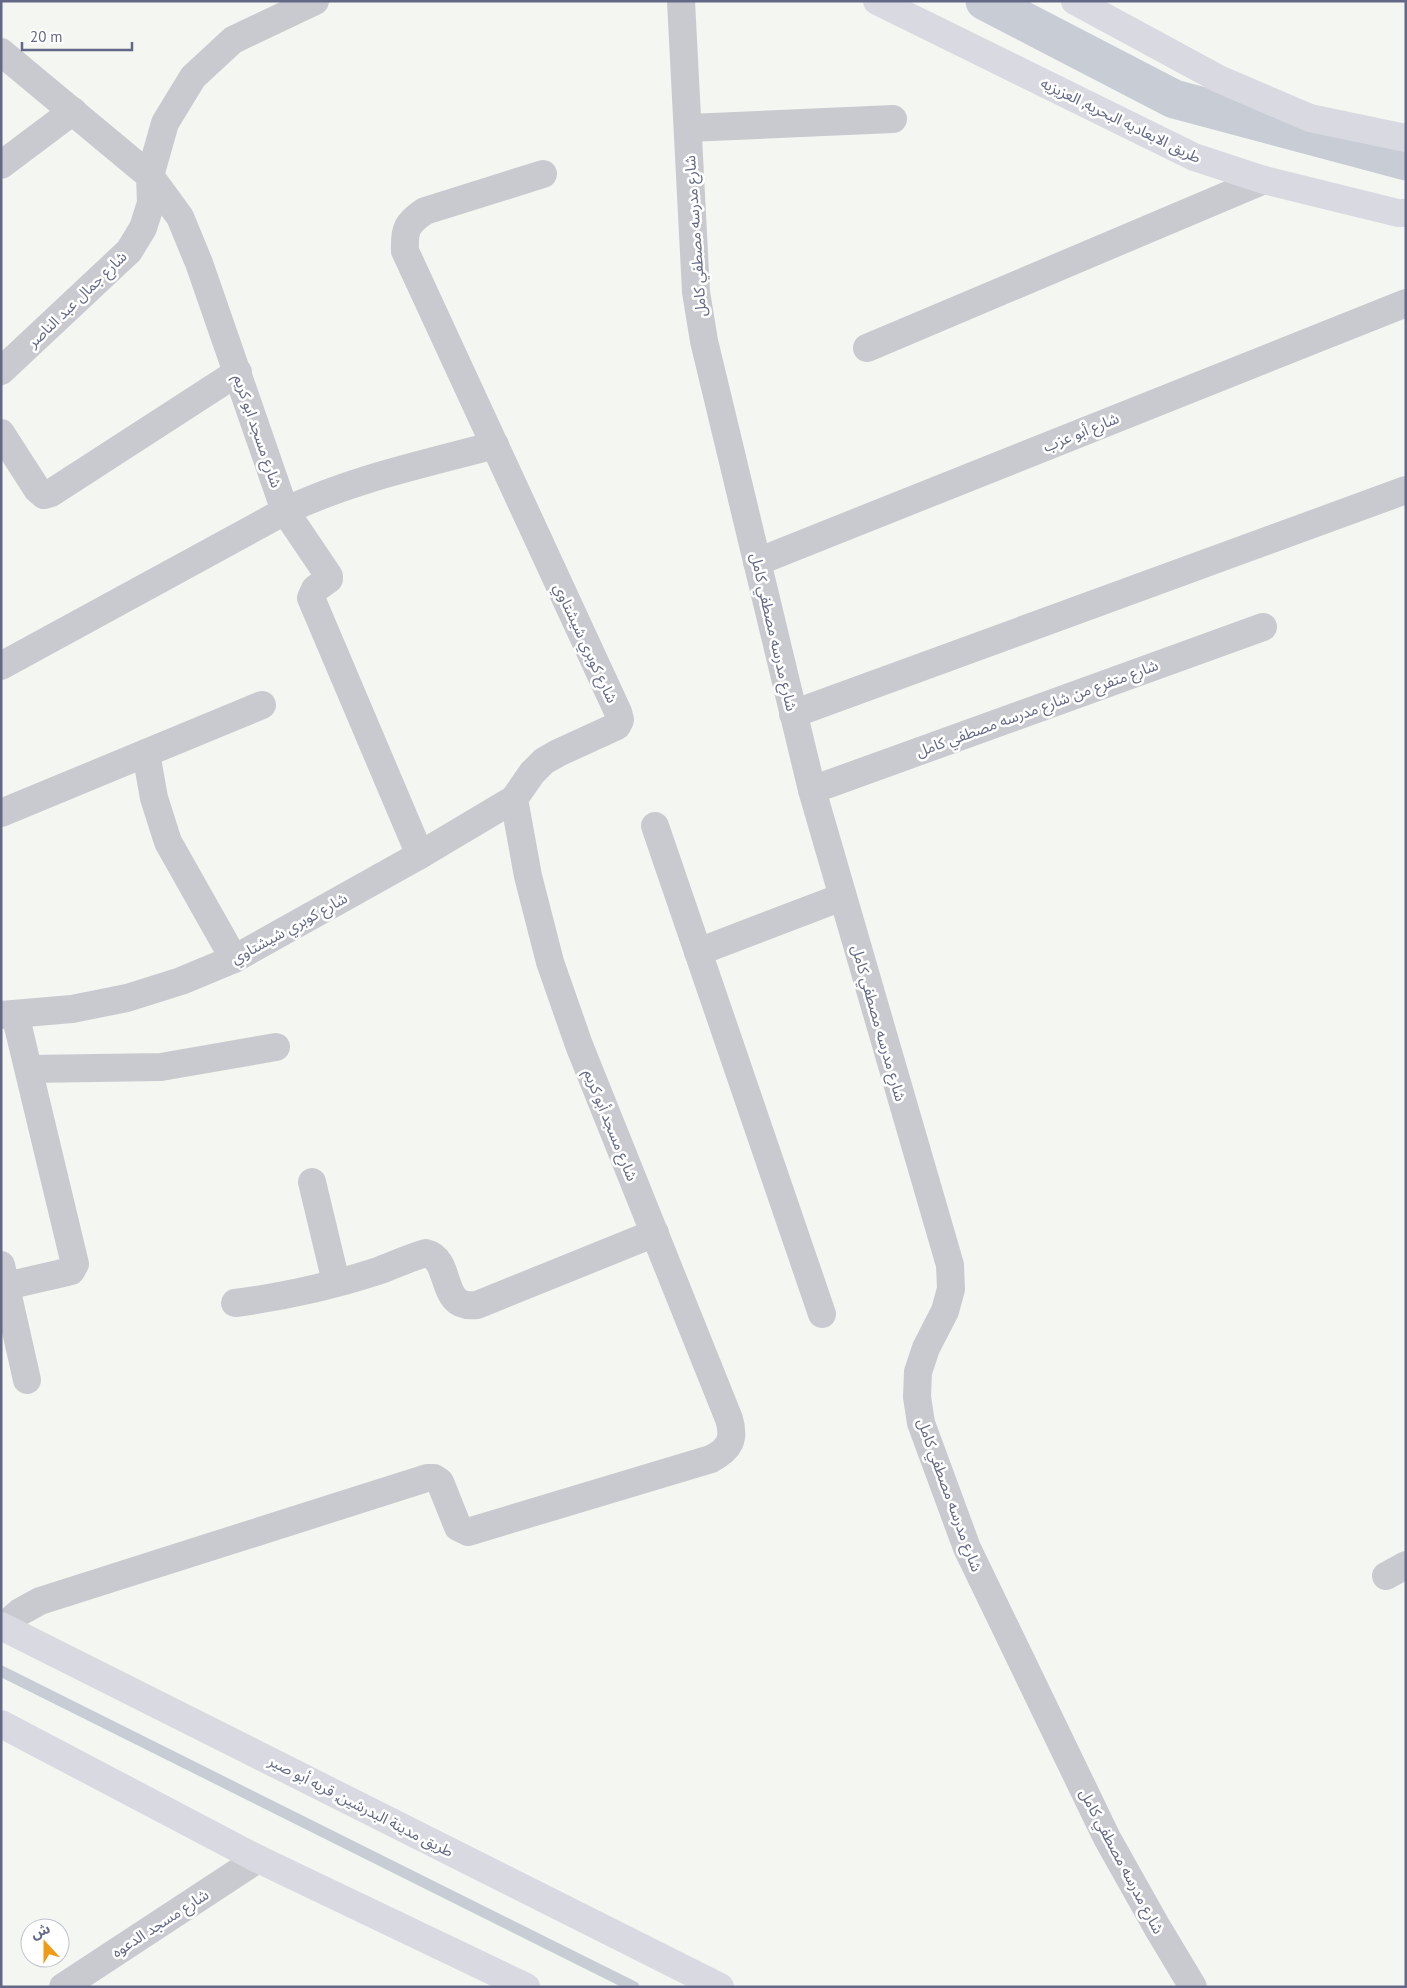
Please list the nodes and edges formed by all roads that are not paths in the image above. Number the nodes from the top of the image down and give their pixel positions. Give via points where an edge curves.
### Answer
1 (315, 1) edge
2 (681, 1) edge
3 (877, 1) edge
4 (1075, 1) edge
5 (279, 9) edge
6 (1, 52) edge
7 (72, 111) junction
8 (893, 119) dead end
9 (688, 128) junction
10 (1406, 138) edge
11 (1, 165) edge
12 (543, 174) dead end
13 (150, 176) junction
14 (1264, 180) junction
15 (1403, 218) edge
16 (1406, 303) edge
17 (867, 348) dead end
18 (1, 371) edge
19 (238, 372) junction
20 (1, 433) edge
21 (495, 445) junction
22 (1406, 490) edge
23 (285, 511) junction
24 (757, 562) junction
25 (1263, 627) dead end
26 (1, 666) edge
27 (262, 705) dead end
28 (793, 714) junction
29 (146, 752) junction
30 (812, 790) junction
31 (514, 799) junction
32 (1, 813) edge
33 (655, 826) dead end
34 (420, 855) junction
35 (842, 897) junction
36 (698, 952) junction
37 (234, 960) junction
38 (8, 1015) edge
39 (276, 1047) dead end
40 (30, 1069) junction
41 (312, 1182) dead end
42 (655, 1233) junction
43 (4, 1276) edge
44 (336, 1282) junction
45 (235, 1303) dead end
46 (822, 1314) dead end
47 (27, 1380) dead end
48 (2, 1627) edge
49 (1, 1724) edge
50 (258, 1859) junction
51 (63, 1987) edge
52 (526, 1987) edge
53 (720, 1987) edge
54 (1193, 1987) edge

1 - 5 street, شارع جمال عبد الناصر
2 - 9 street, شارع مدرسه مصطفي كامل
3 - 14 street, طريق الابعاديه البحريه, العزيزيه via 1194,157
4 - 10 street via 1219,79 1310,118
5 - 13 street, شارع جمال عبد الناصر via 233,40 193,77 165,123
6 - 7 street, شارع مسجد ابو كريم
7 - 11 street
7 - 13 street, شارع مسجد ابو كريم
8 - 9 street
9 - 24 street, شارع مدرسه مصطفي كامل via 696,292 704,341
12 - 21 street, شارع كوبري شيشتاوي via 424,211 411,220 404,235 405,251
13 - 18 street, شارع جمال عبد الناصر via 151,203 143,228 129,251
13 - 19 street, شارع مسجد ابو كريم via 180,217 200,263
14 - 15 street, طريق الابعاديه البحريه, العزيزيه
14 - 17 street
16 - 24 street, شارع أبو عزب
19 - 20 street via 44,495 37,490
19 - 23 street, شارع مسجد ابو كريم
21 - 23 street via 342,486
21 - 31 street, شارع كوبري شيشتاوي via 620,720 611,730 544,762
22 - 28 street
23 - 26 street
23 - 34 street, شارع مسجد ابو كريم via 329,576 315,589 311,598
24 - 28 street, شارع مدرسه مصطفي كامل
25 - 30 street, شارع متفرع من شارع مدرسه مصطفي كامل
27 - 29 street
28 - 30 street, شارع مدرسه مصطفي كامل
29 - 32 street
29 - 37 street via 154,798 168,842
30 - 35 street, شارع مدرسه مصطفي كامل
31 - 34 street, شارع كوبري شيشتاوي
31 - 42 street, شارع مسجد أبو كريم via 528,876 550,962 579,1045
33 - 36 street
34 - 37 street, شارع كوبري شيشتاوي
35 - 36 street
35 - 54 street, شارع مدرسه مصطفي كامل via 950,1265 951,1288 945,1311 918,1372 921,1423 967,1548 1107,1838
36 - 46 street
37 - 38 street, شارع كوبري شيشتاوي via 181,982 127,998 72,1009
38 - 40 street
39 - 40 street via 161,1068
40 - 43 street via 75,1264 67,1272
41 - 44 street
42 - 44 street via 477,1305 457,1302 438,1260 426,1253
42 - 48 street, شارع مسجد أبو كريم via 733,1431 723,1453 468,1532 458,1527 440,1482 427,1478 40,1601
43 - 47 street
44 - 45 street
48 - 53 street, طريق مدينة البدرشين, قريه أبو صير
49 - 50 street
50 - 51 street, شارع مسجد الدعوه
50 - 52 street

